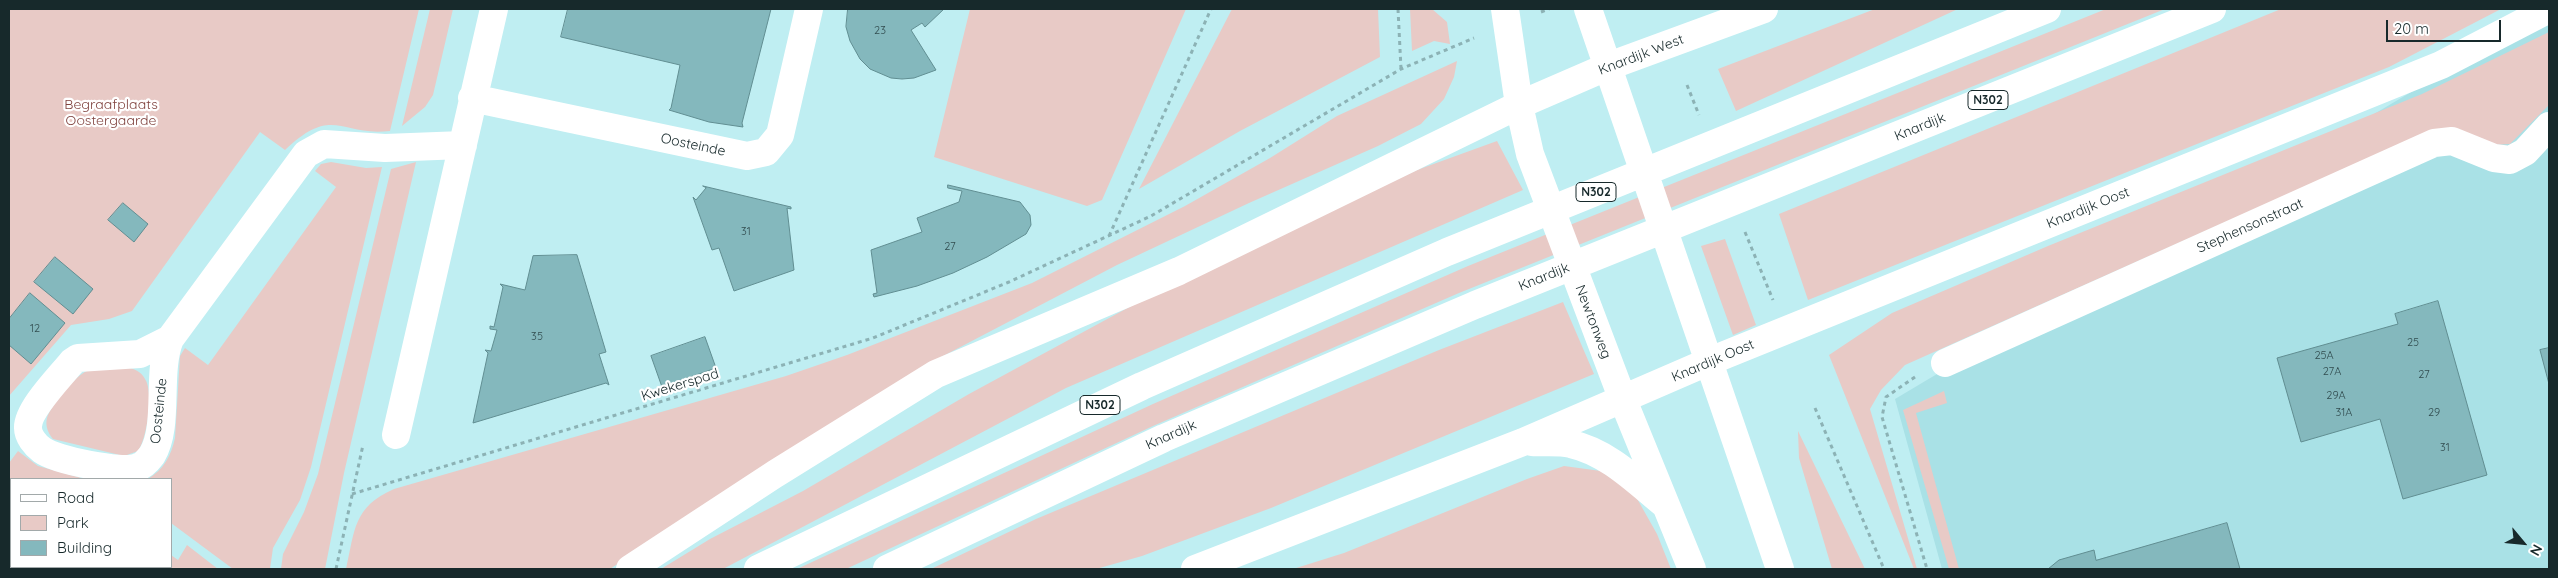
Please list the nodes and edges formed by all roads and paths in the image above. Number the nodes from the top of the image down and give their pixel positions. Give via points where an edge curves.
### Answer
1 (494, 9) edge
2 (809, 9) edge
3 (1211, 9) edge
4 (1398, 9) edge
5 (1505, 9) edge
6 (1588, 9) edge
7 (1764, 9) edge
8 (2047, 9) edge
9 (2212, 9) edge
10 (2549, 9) edge
11 (1609, 66) junction
12 (472, 98) junction
13 (1520, 105) junction
14 (2549, 126) edge
15 (463, 145) junction
16 (1108, 236) junction
17 (170, 339) junction
18 (1710, 361) junction
19 (1945, 363) joint
20 (1623, 400) junction
21 (1815, 408) dead end
22 (396, 435) dead end
23 (1523, 442) junction
24 (1667, 507) junction
25 (336, 569) edge
26 (630, 569) edge
27 (758, 569) edge
28 (886, 569) edge
29 (1195, 569) edge
30 (1692, 569) edge
31 (1780, 569) edge
32 (1884, 569) edge
33 (1926, 569) edge

1 - 12 main road
2 - 12 main road, Oosteinde via 780,134 766,152 747,156
3 - 16 path
4 - 16 path, Kwekerspad via 1401,69 1151,216
5 - 13 main road, Newtonweg
6 - 11 main road
7 - 11 main road, Knardijk West
8 - 27 main road, N302 via 1447,252 1142,386
9 - 28 main road, Knardijk / N302 via 1475,305 1164,438
10 - 18 main road, Knardijk Oost via 2441,65
11 - 13 main road, Knardijk West
11 - 18 main road
12 - 15 main road
13 - 20 main road, Newtonweg via 1530,154
13 - 26 main road, Knardijk West via 1179,271 936,374
14 - 19 main road, Stephensonstraat via 2525,152 2510,160 2494,158 2452,141 2434,143
15 - 17 main road, Oosteinde via 385,148 324,144 314,148 306,154
15 - 22 main road
16 - 25 path, Kwekerspad via 1009,282 872,338 352,494
17 - 17 main road, Oosteinde via 140,354 78,358 72,362 30,417 28,429 32,440 42,450 62,458 121,470 139,467 151,457 158,444 164,361
18 - 20 main road, Knardijk Oost
18 - 31 main road
19 - 33 path via 1905,382 1886,397 1882,417
20 - 23 main road, Knardijk Oost
20 - 24 main road, Newtonweg
21 - 32 path
23 - 24 main road via 1570,444 1589,450 1612,462
23 - 29 main road, Knardijk Oost
24 - 30 main road, Newtonweg

